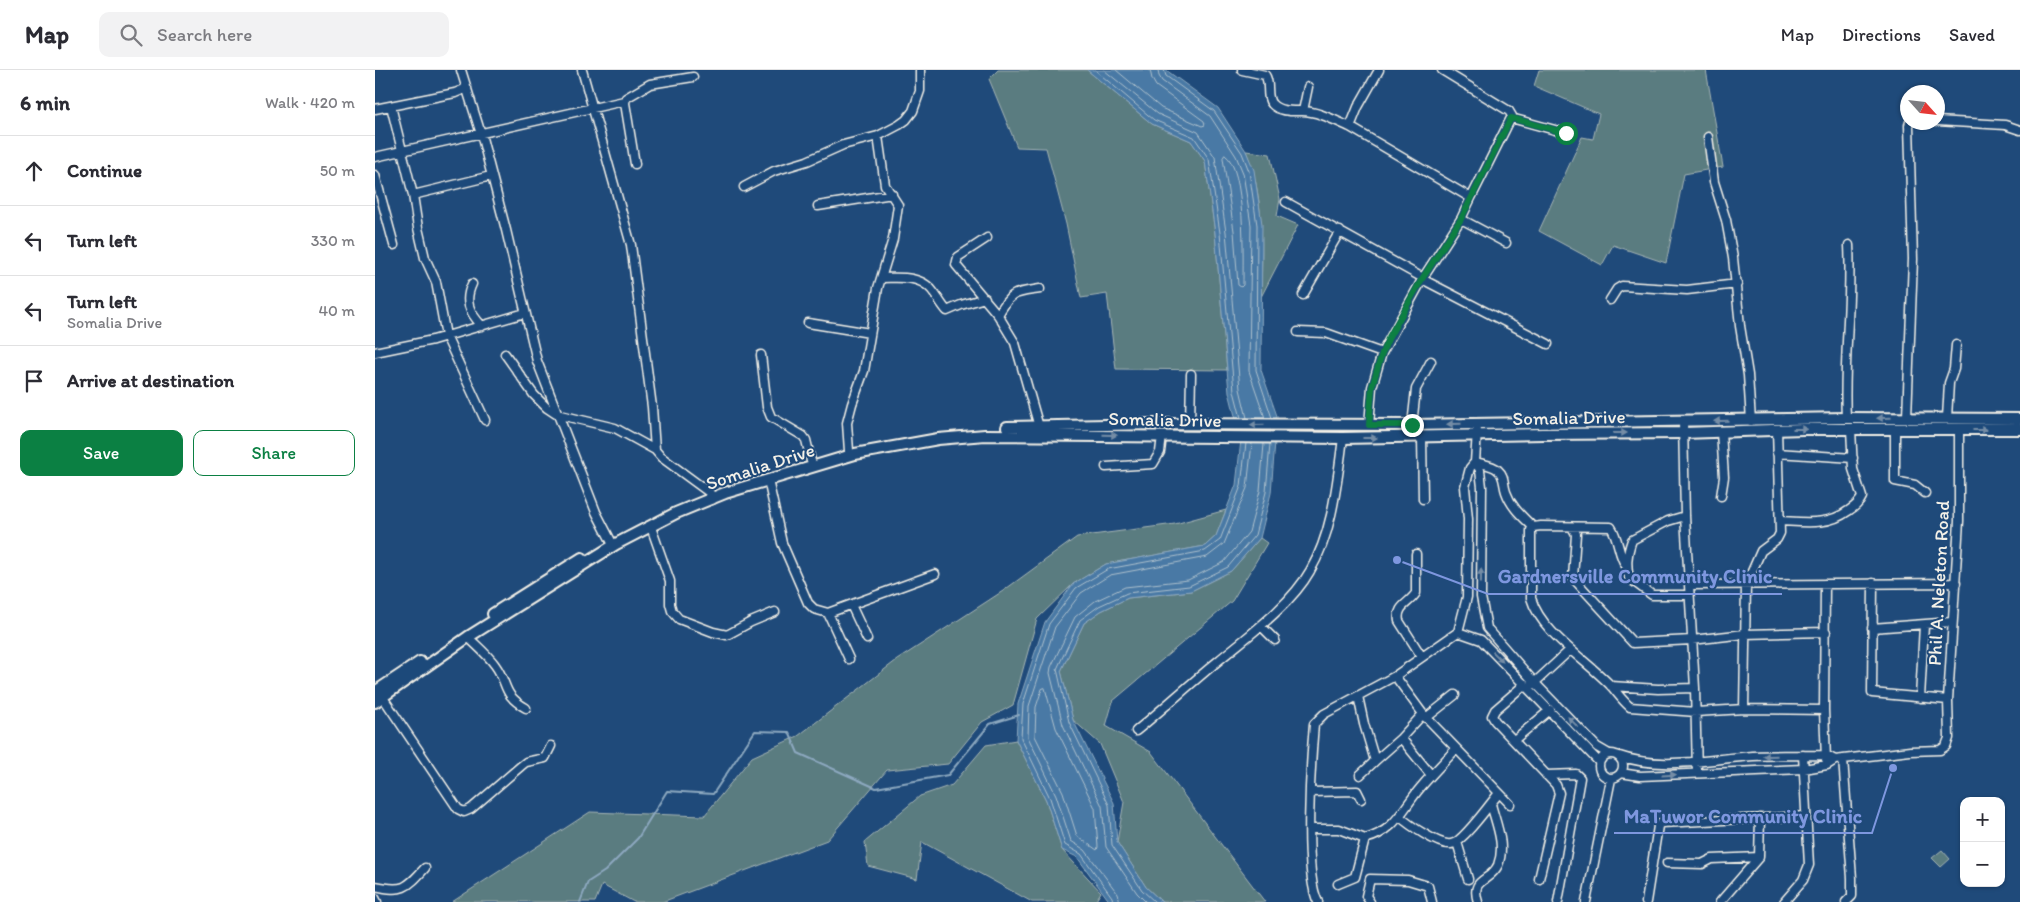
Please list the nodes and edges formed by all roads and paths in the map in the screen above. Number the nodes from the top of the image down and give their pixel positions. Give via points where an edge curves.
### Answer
1 (461, 70) edge
2 (582, 70) edge
3 (920, 70) edge
4 (1244, 70) edge
5 (1379, 70) edge
6 (1441, 70) edge
7 (693, 77) dead end
8 (1307, 87) dead end
9 (467, 88) junction
10 (625, 101) junction
11 (391, 106) junction
12 (592, 107) junction
13 (375, 109) edge
14 (1303, 111) junction
15 (1511, 118) junction
16 (1945, 121) edge
17 (1350, 127) junction
18 (1909, 130) edge
19 (2020, 130) edge
20 (1566, 133) dead end
21 (481, 134) junction
22 (878, 136) junction
23 (1707, 138) dead end
24 (402, 152) junction
25 (375, 157) edge
26 (635, 164) dead end
27 (375, 175) edge
28 (491, 176) junction
29 (744, 187) dead end
30 (893, 194) junction
31 (413, 195) junction
32 (1471, 198) junction
33 (1286, 202) dead end
34 (818, 206) dead end
35 (1461, 219) junction
36 (1340, 231) junction
37 (987, 238) dead end
38 (1506, 243) dead end
39 (394, 245) dead end
40 (1849, 245) dead end
41 (882, 278) junction
42 (1423, 278) junction
43 (472, 284) dead end
44 (1737, 284) junction
45 (1040, 289) dead end
46 (1303, 295) dead end
47 (985, 298) junction
48 (1610, 300) dead end
49 (525, 313) junction
50 (998, 315) junction
51 (808, 323) dead end
52 (482, 326) junction
53 (1298, 332) dead end
54 (870, 333) junction
55 (446, 336) junction
56 (1548, 344) dead end
57 (1956, 346) dead end
58 (375, 352) edge
59 (1382, 353) junction
60 (505, 354) dead end
61 (761, 355) dead end
62 (1431, 361) dead end
63 (1191, 374) dead end
64 (557, 414) junction
65 (1907, 417) junction
66 (1846, 418) junction
67 (1947, 418) junction
68 (2020, 419) edge
69 (485, 420) dead end
70 (1751, 420) junction
71 (1683, 422) junction
72 (1477, 424) junction
73 (1190, 425) junction
74 (1369, 425) junction
75 (1412, 425) junction
76 (1039, 427) junction
77 (1851, 429) junction
78 (1895, 429) junction
79 (2020, 429) edge
80 (1777, 430) junction
81 (1959, 430) junction
82 (1721, 432) junction
83 (1683, 433) junction
84 (1162, 436) junction
85 (1477, 436) junction
86 (1422, 437) junction
87 (1343, 438) junction
88 (655, 450) junction
89 (849, 451) junction
90 (1777, 453) junction
91 (1853, 458) junction
92 (811, 461) junction
93 (1475, 462) junction
94 (1106, 467) dead end
95 (768, 480) junction
96 (1925, 493) dead end
97 (1721, 496) dead end
98 (711, 497) junction
99 (1423, 499) dead end
100 (1685, 516) junction
101 (1468, 519) junction
102 (1482, 519) junction
103 (1780, 521) junction
104 (651, 527) junction
105 (1533, 527) junction
106 (1572, 527) junction
107 (611, 541) junction
108 (1416, 554) dead end
109 (1626, 566) junction
110 (935, 574) dead end
111 (1956, 582) junction
112 (1873, 583) junction
113 (1825, 584) junction
114 (1690, 585) junction
115 (1746, 585) junction
116 (1689, 596) junction
117 (1467, 597) junction
118 (1481, 597) junction
119 (851, 606) junction
120 (775, 612) dead end
121 (828, 613) junction
122 (1953, 622) junction
123 (1923, 625) junction
124 (1261, 626) junction
125 (1487, 628) junction
126 (1872, 628) junction
127 (1458, 632) junction
128 (1826, 632) junction
129 (1745, 634) junction
130 (468, 637) junction
131 (867, 640) dead end
132 (1275, 640) dead end
133 (1481, 640) junction
134 (1692, 640) junction
135 (1570, 650) junction
136 (1422, 657) junction
137 (849, 659) dead end
138 (1395, 676) junction
139 (1530, 685) junction
140 (1611, 686) junction
141 (1695, 688) junction
142 (1455, 694) dead end
143 (1358, 696) junction
144 (377, 697) edge
145 (1920, 698) junction
146 (1948, 700) junction
147 (527, 708) dead end
148 (1743, 709) junction
149 (1550, 710) junction
150 (1824, 710) junction
151 (1696, 712) junction
152 (1425, 716) junction
153 (1137, 731) dead end
154 (1401, 738) junction
155 (1514, 740) junction
156 (551, 746) dead end
157 (1456, 749) junction
158 (1612, 754) junction
159 (1803, 755) junction
160 (1826, 755) junction
161 (1839, 760) junction
162 (1375, 761) junction
163 (1599, 762) junction
164 (1696, 763) junction
165 (1827, 765) junction
166 (1804, 769) junction
167 (1697, 773) junction
168 (1621, 774) junction
169 (1361, 775) dead end
170 (1431, 775) junction
171 (1546, 775) junction
172 (1611, 779) junction
173 (1311, 792) junction
174 (1499, 793) junction
175 (1361, 799) dead end
176 (1491, 804) junction
177 (1510, 804) dead end
178 (1399, 816) junction
179 (1806, 816) junction
180 (1760, 818) junction
181 (1310, 829) junction
182 (1365, 838) junction
183 (1457, 842) junction
184 (1759, 857) junction
185 (1667, 863) dead end
186 (425, 868) dead end
187 (1355, 877) junction
188 (1370, 879) junction
189 (1468, 879) dead end
190 (1539, 879) dead end
191 (1338, 884) dead end
192 (375, 886) edge
193 (1852, 896) junction
194 (375, 898) edge
195 (377, 902) edge
196 (1318, 902) edge
197 (1370, 902) edge
198 (1432, 902) edge
199 (1478, 902) edge
200 (1558, 902) edge
201 (1586, 902) edge
202 (1646, 902) edge
203 (1720, 902) edge
204 (1784, 902) edge
205 (1846, 902) edge
206 (1858, 902) edge

1 - 9 street
2 - 12 street
3 - 22 street via 920,91 910,116 899,126
4 - 14 street via 1265,75 1270,101 1275,107
5 - 17 street
6 - 15 street via 1509,111
7 - 10 street via 650,84
8 - 14 street
9 - 11 street
9 - 21 street
10 - 12 street
10 - 26 street
11 - 13 street
11 - 24 street
12 - 21 street
12 - 88 street via 631,246
14 - 17 street
15 - 20 street
15 - 32 street
16 - 19 street via 2005,125
17 - 32 street
18 - 65 street via 1913,259
21 - 24 street
21 - 28 street
22 - 29 street via 843,145 774,171
22 - 30 street via 885,185
23 - 44 street
24 - 25 street
24 - 31 street
27 - 39 street
28 - 31 street
28 - 49 street
30 - 34 street
30 - 41 street via 898,205 896,227
31 - 55 street via 419,235 436,282
32 - 35 street
33 - 36 street
35 - 38 street
35 - 42 street
36 - 42 street
36 - 46 street
37 - 47 street via 956,261
40 - 66 street
41 - 47 street via 911,278 924,282 947,311
41 - 54 street
42 - 56 street
42 - 59 street
43 - 52 street via 467,303
44 - 48 street via 1687,290 1622,286
44 - 70 street
45 - 50 street via 1009,297
47 - 50 street
49 - 52 street
49 - 64 street via 537,361
50 - 76 street via 1019,354
51 - 54 street
52 - 55 street
53 - 59 street via 1326,333
54 - 89 street via 865,371 847,423
55 - 58 street
55 - 69 street
57 - 67 street
59 - 74 street via 1372,387
60 - 64 street via 534,395
61 - 92 street via 771,417 803,436
62 - 75 street via 1416,390
63 - 73 street
64 - 88 street via 615,428
64 - 107 street
65 -> 66 main road, Somalia Drive
65 - 67 main road, Somalia Drive
66 - 70 main road, Somalia Drive
67 - 68 main road, Somalia Drive
70 -> 71 main road, Somalia Drive
71 - 72 main road, Somalia Drive
71 - 83 street
72 -> 75 main road, Somalia Drive
72 - 85 street
74 -> 73 main road, Somalia Drive
73 - 76 main road, Somalia Drive
74 - 75 main road, Somalia Drive
76 - 89 main road, Somalia Drive via 941,432
77 - 78 main road, Somalia Drive
80 -> 77 main road, Somalia Drive
77 - 91 street
78 - 81 main road, Somalia Drive
78 - 96 street via 1895,481 1915,485
81 -> 79 main road, Somalia Drive
80 - 82 main road, Somalia Drive
80 - 90 street
81 - 111 street, Phil A. Neleton Road
82 - 83 main road, Somalia Drive
82 - 97 street via 1724,477
85 -> 83 main road, Somalia Drive
83 - 100 street
84 - 87 main road, Somalia Drive
84 - 94 street via 1160,452 1153,464
95 -> 84 main road, Somalia Drive via 855,454 938,439 1041,434
85 - 86 main road, Somalia Drive
85 - 93 street
87 -> 86 main road, Somalia Drive
86 - 99 street
87 - 124 street via 1327,528 1319,552 1310,572
88 - 98 street
89 - 92 main road, Somalia Drive
90 - 91 street
90 - 103 street
91 - 103 street via 1862,497 1856,506 1828,522
92 - 98 main road, Somalia Drive
93 - 101 street via 1465,487
93 - 102 street via 1481,478
93 - 105 street via 1500,472 1515,509
95 - 98 main road, Somalia Drive
95 - 121 street via 782,543 808,603 814,609
98 - 104 main road, Somalia Drive
98 - 107 main road, Somalia Drive
100 - 109 street via 1667,521 1632,540
100 - 114 street
101 - 102 street
101 - 117 street
118 -> 102 street
103 - 115 street via 1777,539 1761,551
104 - 120 street via 670,581 672,611 679,619 727,635
104 - 130 main road, Somalia Drive via 616,544
105 - 106 street
105 - 135 street via 1531,598 1539,614
106 - 109 street via 1611,527
106 - 134 street via 1577,534 1573,578 1630,641 1638,644
107 - 144 main road, Somalia Drive via 551,576
108 - 136 street via 1416,593 1398,615
109 - 116 street via 1629,578 1652,595
110 - 119 street
111 - 112 street
111 - 122 street, Phil A. Neleton Road
112 - 113 street
112 - 126 street
113 - 115 street
113 - 128 street
114 - 115 street
114 - 116 street
115 - 129 street
116 - 134 street
117 - 118 street
117 - 127 street
118 - 125 street
119 - 121 street
119 - 131 street
121 - 137 street
122 - 123 street
122 - 146 street, Phil A. Neleton Road
123 - 126 street
123 - 145 street
124 - 132 street
124 - 153 street
125 - 133 street
125 - 139 street
126 - 145 street via 1872,693
127 - 133 street
127 - 136 street
128 - 129 street
128 - 150 street
129 - 134 street
129 - 148 street
130 - 144 main road, Somalia Drive
130 - 147 street via 496,666 509,695
133 -> 139 street
134 - 141 street
135 - 139 street
135 - 140 street
136 - 138 street
138 - 143 street
138 - 152 street
139 - 149 street
139 - 155 street via 1495,710 1493,716
158 -> 139 street via 1597,747
140 - 141 street via 1658,690
140 - 151 street via 1630,707
141 - 151 street
142 - 152 street
143 - 162 street
143 - 173 street via 1324,714 1314,724
144 - 156 street via 458,809 464,812 521,766 545,758
145 - 146 street
146 - 161 street, Phil A. Neleton Road via 1949,738 1940,750
148 - 150 street
148 - 151 street
149 - 155 street
149 - 163 street
150 - 160 street
151 - 164 street
152 - 154 street
152 - 157 street
154 - 162 street
154 - 170 street
155 - 171 street
157 - 170 street
157 - 174 street
158 - 163 street
158 - 164 street via 1641,762
158 - 168 street via 1622,761
159 - 160 street
159 -> 164 street via 1752,756
159 - 166 street
160 - 161 street
160 - 165 street
161 - 165 street
161 - 193 street
162 - 169 street
163 - 172 street via 1601,774
164 - 167 street
165 - 166 street
166 - 167 street
166 - 179 street
168 -> 167 street
168 - 172 street
170 - 178 street
171 - 190 street via 1559,793
171 - 200 street via 1577,774 1580,778
172 - 201 street
173 - 175 street via 1357,791
173 - 181 street
174 - 176 street
174 - 177 street
176 - 183 street
176 - 199 street via 1501,843 1498,864 1475,889
178 - 182 street via 1385,832
178 - 183 street via 1415,829 1445,844
179 - 180 street
179 - 204 street via 1809,866 1803,880
180 - 184 street
180 - 202 street via 1661,823
181 - 182 street via 1339,829
181 - 196 street via 1312,886
182 - 187 street
183 - 189 street
184 - 185 street via 1712,859 1702,864
184 - 203 street
186 - 192 street via 400,889
187 - 188 street
187 - 191 street
188 - 197 street via 1366,896
188 - 198 street via 1416,881 1428,886
193 - 205 street
193 - 206 street
194 - 195 street

